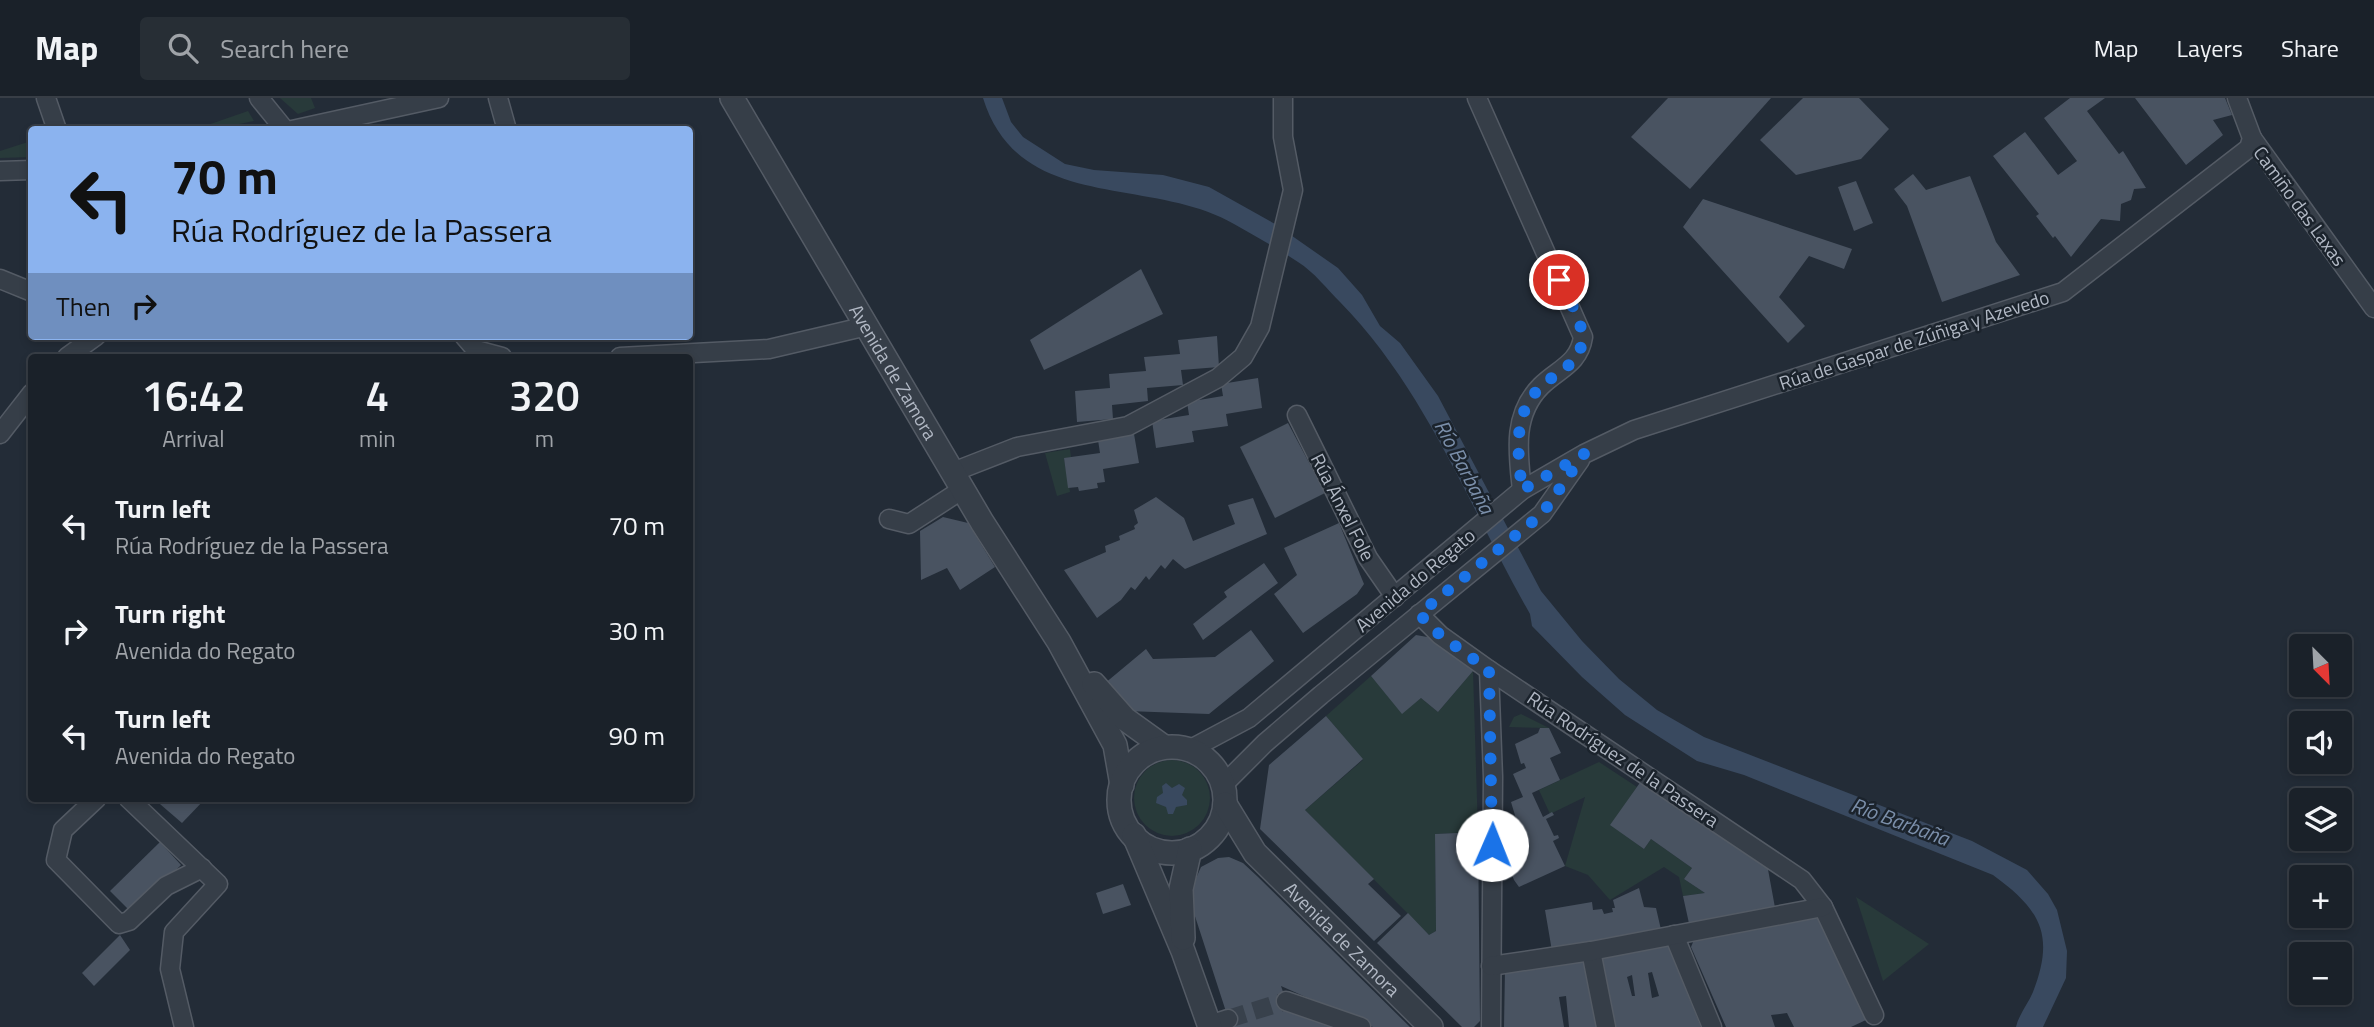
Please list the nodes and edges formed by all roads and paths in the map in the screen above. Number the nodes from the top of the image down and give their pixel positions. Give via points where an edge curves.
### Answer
1 (46, 98) edge
2 (260, 98) edge
3 (439, 98) edge
4 (498, 98) edge
5 (732, 98) edge
6 (1283, 98) edge
7 (1477, 98) edge
8 (2237, 98) edge
9 (56, 126) edge
10 (282, 126) edge
11 (328, 126) edge
12 (506, 126) edge
13 (2250, 143) junction
14 (28, 170) edge
15 (0, 171) edge
16 (0, 279) edge
17 (28, 290) edge
18 (2374, 308) edge
19 (867, 326) junction
20 (90, 340) edge
21 (467, 340) edge
22 (71, 354) edge
23 (491, 354) edge
24 (676, 354) edge
25 (28, 398) edge
26 (1297, 415) dead end
27 (0, 434) edge
28 (1584, 454) junction
29 (958, 481) junction
30 (1522, 490) junction
31 (889, 519) dead end
32 (1395, 597) junction
33 (1419, 614) junction
34 (1059, 642) junction
35 (1489, 670) junction
36 (1164, 747) junction
37 (1189, 750) junction
38 (1122, 785) junction
39 (1224, 795) junction
40 (89, 802) edge
41 (132, 802) edge
42 (1134, 835) junction
43 (1198, 845) junction
44 (1255, 853) junction
45 (202, 868) junction
46 (1823, 907) junction
47 (1674, 935) junction
48 (1184, 951) junction
49 (1591, 951) junction
50 (1491, 966) junction
51 (1286, 1001) tunnel mouth
52 (1874, 1016) dead end
53 (1216, 1024) edge
54 (184, 1027) edge
55 (1361, 1027) edge
56 (1431, 1027) edge
57 (1491, 1027) edge
58 (1606, 1027) edge
59 (1712, 1027) edge

1 - 9 street
2 - 10 street
3 - 11 street
4 - 12 street
5 - 19 street, Avenida de Zamora
6 - 29 street via 1283,137 1293,190 1273,283 1252,344 1232,369 1128,426 1017,447
7 - 30 street via 1583,337 1574,359 1541,386 1527,405 1517,446
8 - 13 street, Camiño das Laxas
13 - 18 street, Camiño das Laxas
13 - 28 street, Rúa de Gaspar de Zúñiga y Azevedo via 2063,292 1634,430
14 - 15 street
16 - 17 street
19 - 24 street via 769,349
19 - 29 street, Avenida de Zamora
20 - 22 street
21 - 23 street via 476,350
25 - 27 street
26 - 32 street, Rúa Ánxel Fole via 1368,558
28 - 30 street, Avenida do Regato
28 - 33 street, Avenida do Regato via 1542,514
29 - 31 street via 909,524
29 - 34 street, Avenida de Zamora
30 - 32 street, Avenida do Regato
32 - 37 street, Avenida do Regato via 1249,718
33 - 35 street, Rúa Rodríguez de la Passera
33 - 39 street, Avenida do Regato via 1265,743
34 - 36 street, Avenida de Zamora via 1115,710
34 - 38 street, Avenida de Zamora via 1115,745
35 - 46 street, Rúa Rodríguez de la Passera via 1802,880
35 - 50 street
36 - 37 street
36 - 38 street via 1133,762
37 - 39 street via 1210,764
38 - 42 street via 1120,812
39 - 43 street via 1221,820
39 - 44 street, Avenida de Zamora
40 - 45 street via 63,830 56,860 119,924 129,921 166,886
41 - 45 street
42 - 43 street via 1156,850 1173,853
42 - 48 street
43 - 44 street, Avenida de Zamora
43 - 48 street via 1180,898
44 - 56 street, Avenida de Zamora
45 - 54 street via 218,884 174,932 170,969
46 - 47 street
46 - 52 street, Rúa Rodríguez de la Passera
47 - 49 street
47 - 59 street
48 - 53 street
49 - 50 street
49 - 58 street
50 - 57 street
51 - 55 street

